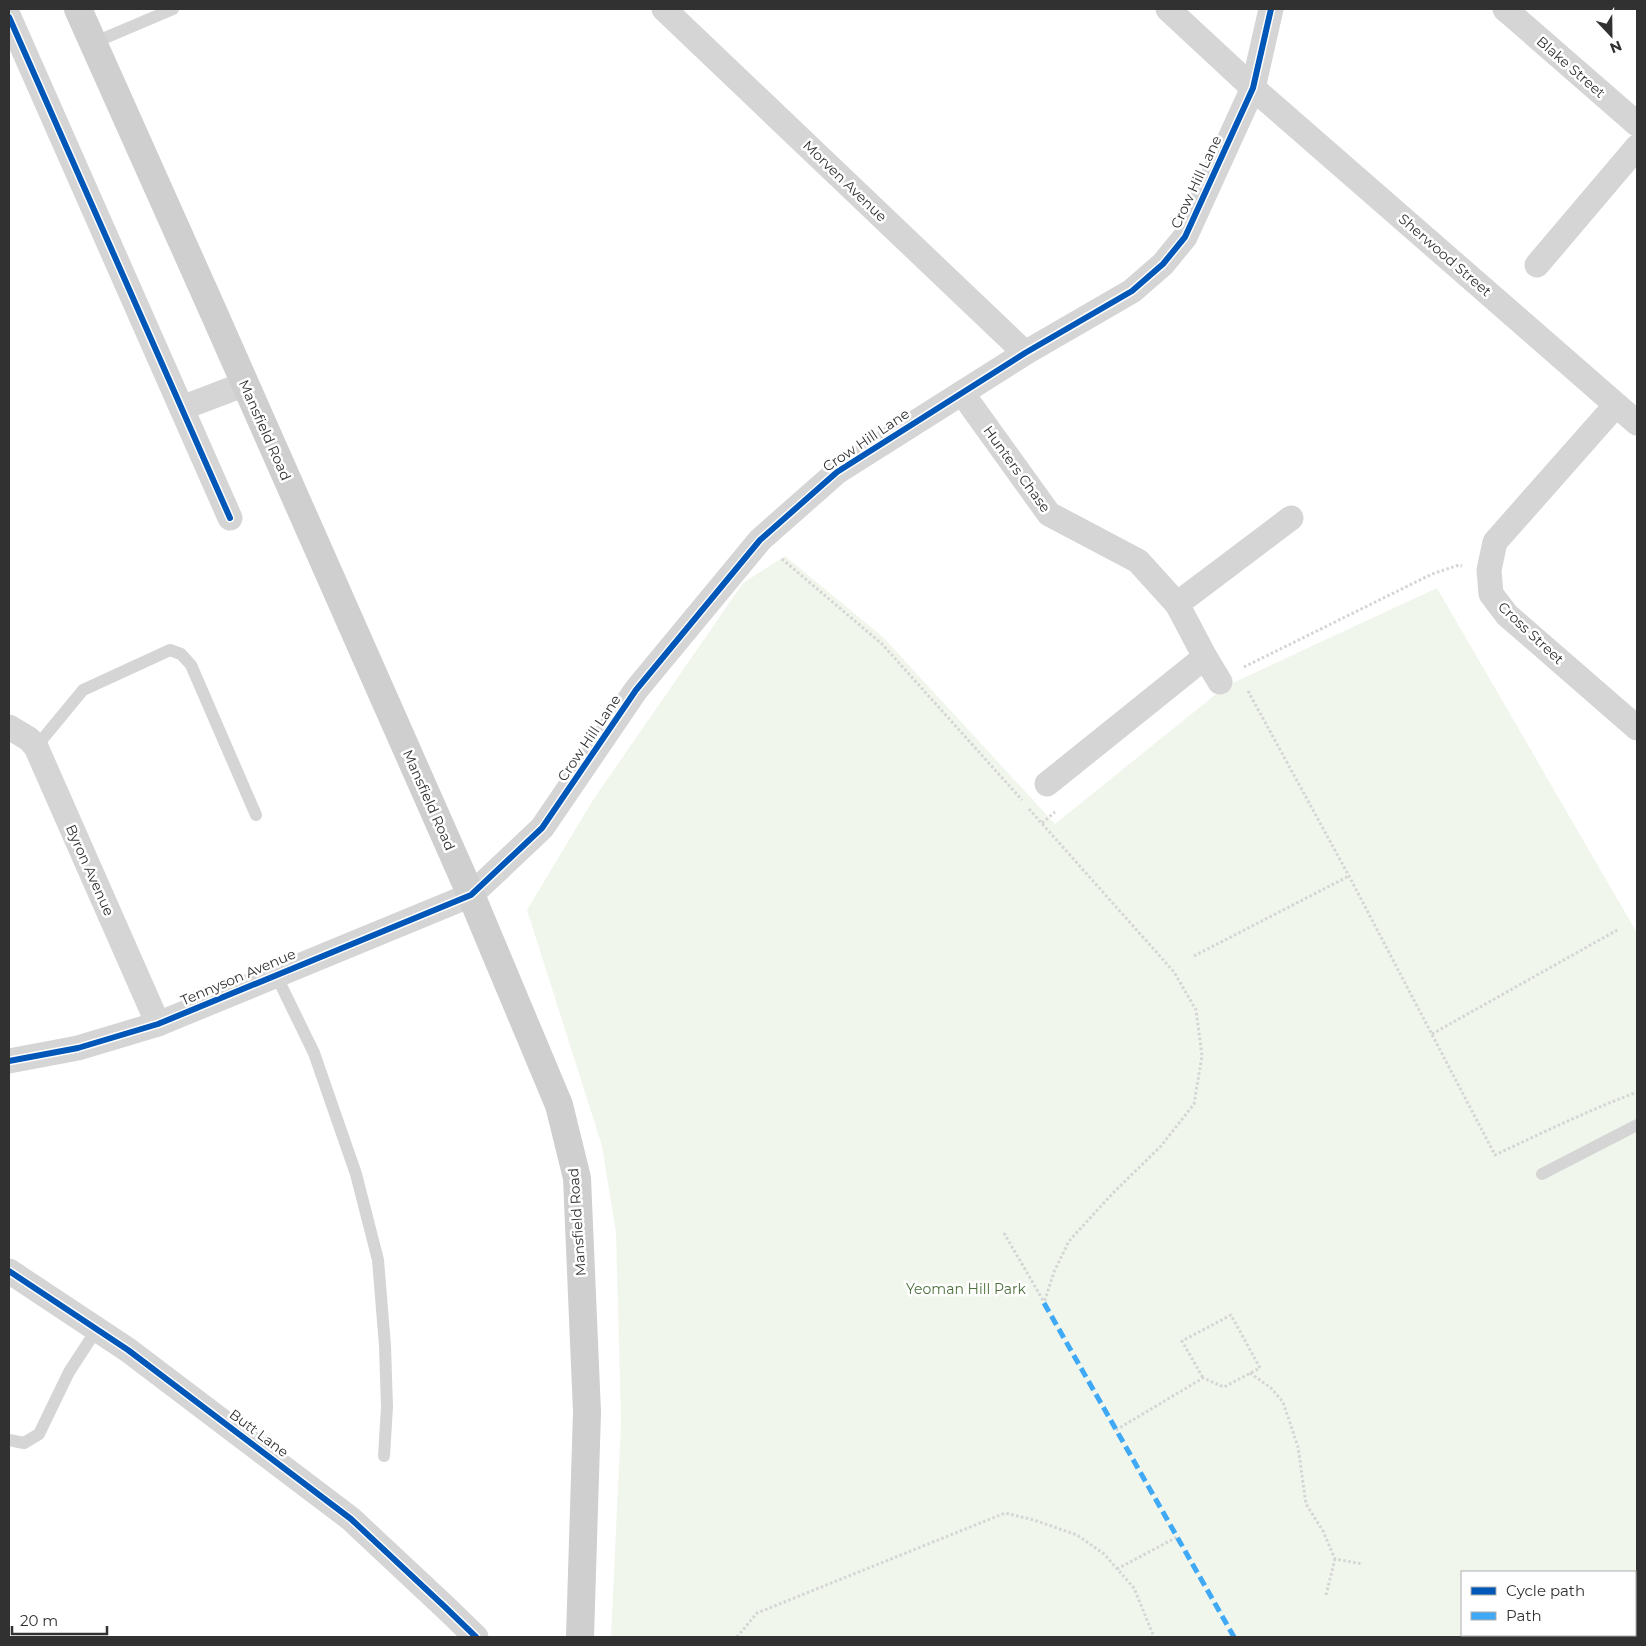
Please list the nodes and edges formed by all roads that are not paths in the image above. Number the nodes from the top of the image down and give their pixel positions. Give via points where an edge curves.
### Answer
1 (78, 9) edge
2 (173, 9) edge
3 (664, 9) edge
4 (1168, 9) edge
5 (1271, 9) edge
6 (1505, 9) edge
7 (9, 17) edge
8 (93, 43) junction
9 (1253, 88) junction
10 (1637, 124) edge
11 (1637, 147) edge
12 (1537, 265) dead end
13 (1025, 353) junction
14 (245, 384) junction
15 (962, 393) junction
16 (1616, 405) junction
17 (182, 408) junction
18 (1637, 423) edge
19 (230, 518) dead end
20 (1291, 518) dead end
21 (1177, 604) junction
22 (1205, 658) junction
23 (1220, 682) road end
24 (9, 727) edge
25 (1637, 728) edge
26 (36, 747) junction
27 (1047, 784) dead end
28 (256, 815) dead end
29 (471, 895) junction
30 (276, 975) junction
31 (158, 1024) junction
32 (9, 1061) edge
33 (1637, 1125) edge
34 (1542, 1174) dead end
35 (9, 1271) edge
36 (97, 1329) junction
37 (9, 1440) edge
38 (384, 1456) dead end
39 (476, 1637) edge
40 (580, 1637) edge

1 - 8 main road, Mansfield Road
2 - 8 lane
3 - 13 street, Morven Avenue
4 - 9 street, Sherwood Street
5 - 9 street
6 - 10 street, Blake Street
7 - 17 street
8 - 14 main road, Mansfield Road
9 - 13 street, Crow Hill Lane via 1185,238 1163,264 1132,291
9 - 16 street, Sherwood Street
11 - 12 street
13 - 15 street, Crow Hill Lane
14 - 17 street
14 - 29 main road, Mansfield Road
15 - 21 street, Hunters Chase via 1048,514 1138,561
15 - 29 street, Crow Hill Lane via 837,472 760,540 636,690 542,828
16 - 18 street, Sherwood Street
16 - 25 street, Cross Street via 1496,542 1489,570 1491,594 1507,615
17 - 19 street
20 - 21 street
21 - 22 street, Hunters Chase
22 - 23 street, Hunters Chase
22 - 27 street
24 - 26 street, Byron Avenue
26 - 28 lane via 83,690 170,650 181,654 191,665
26 - 31 street, Byron Avenue
29 - 30 street, Tennyson Avenue
29 - 40 main road, Mansfield Road via 560,1105 577,1178 587,1412
30 - 31 street, Tennyson Avenue
30 - 38 lane via 314,1053 356,1174 378,1260 387,1407
31 - 32 street, Tennyson Avenue via 78,1048
33 - 34 lane
35 - 36 street, Butt Lane
36 - 37 lane via 69,1372 39,1434 24,1443
36 - 39 street, Butt Lane via 351,1519

